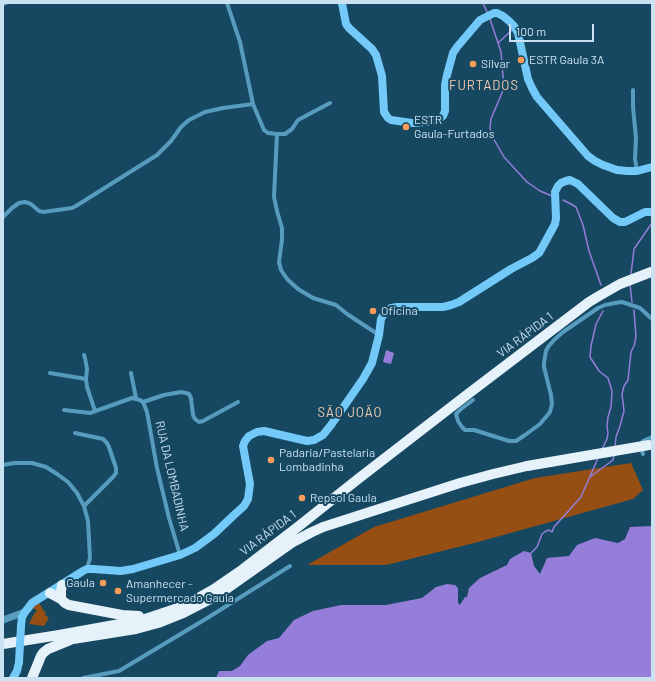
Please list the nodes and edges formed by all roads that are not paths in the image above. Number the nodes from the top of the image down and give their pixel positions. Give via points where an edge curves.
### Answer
1 (6, 3) edge
2 (227, 3) edge
3 (342, 3) edge
4 (3, 4) edge
5 (633, 90) dead end
6 (330, 103) dead end
7 (253, 104) junction
8 (278, 134) junction
9 (652, 167) edge
10 (637, 171) junction
11 (652, 212) edge
12 (3, 217) edge
13 (651, 272) edge
14 (652, 319) edge
15 (379, 335) junction
16 (84, 355) dead end
17 (50, 373) dead end
18 (131, 373) dead end
19 (86, 379) junction
20 (136, 398) junction
21 (473, 400) dead end
22 (143, 402) junction
23 (238, 402) dead end
24 (64, 410) dead end
25 (95, 411) junction
26 (75, 433) dead end
27 (651, 442) edge
28 (643, 454) dead end
29 (3, 465) edge
30 (84, 506) junction
31 (180, 555) junction
32 (290, 566) dead end
33 (87, 569) junction
34 (62, 585) junction
35 (50, 593) junction
36 (61, 599) junction
37 (25, 612) junction
38 (155, 616) junction
39 (3, 620) edge
40 (70, 640) junction
41 (3, 644) edge
42 (3, 650) edge
43 (13, 678) edge
44 (32, 678) edge
45 (83, 678) edge

1 - 4 street
2 - 7 street via 240,42
3 - 10 main road via 346,24 376,55 382,76 384,112 391,120 412,123 437,120 443,116 445,85 453,52 480,20 498,13 518,32 528,79 544,106 591,158 617,170
5 - 10 street
6 - 8 street via 298,120 286,134
7 - 8 street via 264,130
7 - 12 street via 205,112 189,120 157,155 72,208 42,212 25,202 19,203
8 - 15 street via 274,197 282,228 279,262 281,270 298,289 313,298 336,305
9 - 10 main road
11 - 15 main road via 646,212 625,222 618,221 578,184 570,180 561,183 555,192 555,224 536,256 451,305 397,307 388,310 383,314
13 - 38 highway, VIA RÁPIDA 1 via 620,284 599,296 243,569 198,598
14 - 21 street via 640,308 615,302 598,308 554,340 546,351 544,363 552,404 550,412 540,424 516,441 465,430 456,414
15 - 31 main road via 372,362 363,379 323,435 307,441 260,431 252,433 247,438 243,446 250,492 244,506 214,534
16 - 19 street
17 - 19 street
18 - 20 street
19 - 25 street
20 - 22 street
20 - 25 street
22 - 23 street via 181,392 189,394 193,415 199,422
22 - 31 street, RUA DA LOMBADINHA
24 - 25 street via 87,413
26 - 30 street via 103,439 109,447 116,468 113,477
27 - 28 street via 643,441
27 - 40 highway, VIA RÁPIDA 1, bridge via 493,474 323,527 283,548 218,595 183,613 136,629
29 - 30 street via 14,463 46,467 68,482
30 - 33 street via 89,535 90,558
31 - 33 main road via 127,571
32 - 45 street via 119,671
33 - 34 main road
34 - 35 main road
34 - 36 highway
35 - 36 highway
35 - 37 main road via 32,603
36 - 38 highway via 69,605 122,615
37 - 39 street
37 - 43 main road, bridge via 20,626 19,662
38 - 41 highway, VIA RÁPIDA 1
40 - 42 highway, VIA RÁPIDA 1
40 - 44 highway via 43,653

